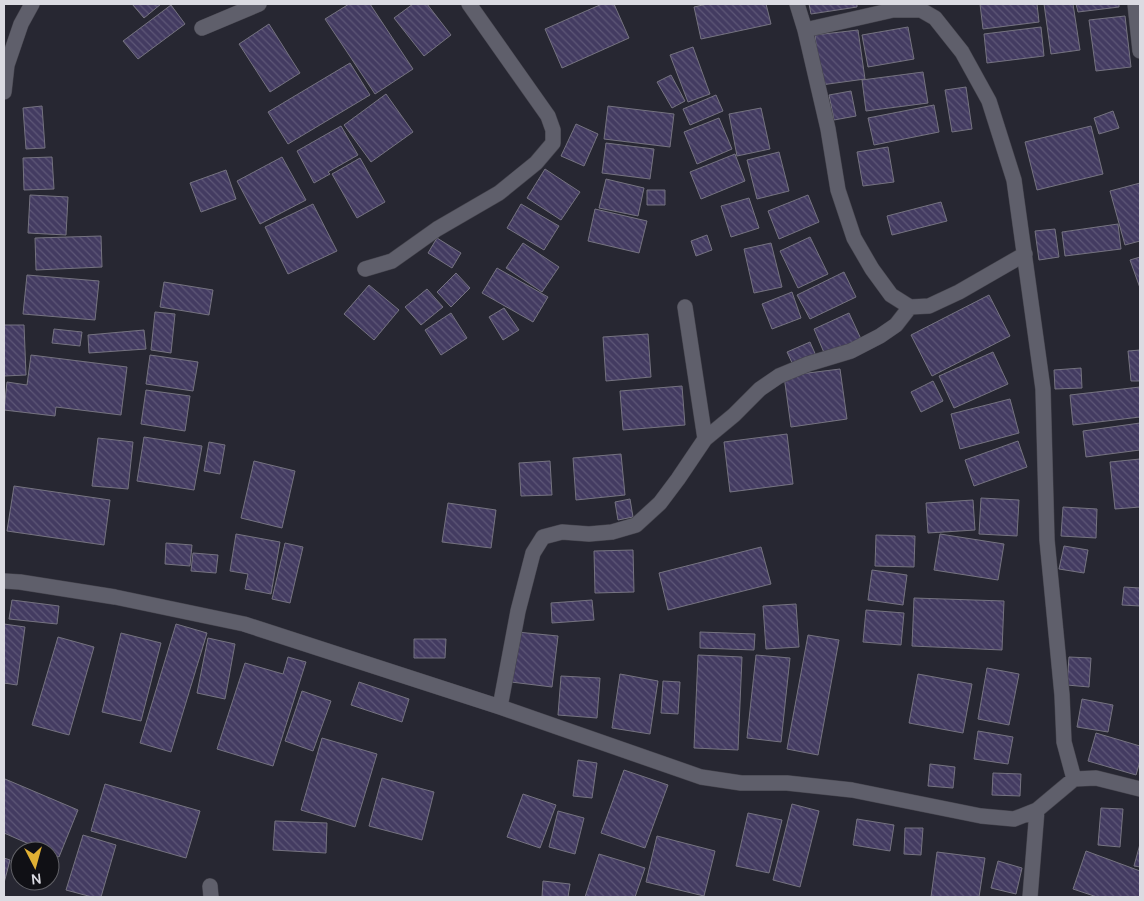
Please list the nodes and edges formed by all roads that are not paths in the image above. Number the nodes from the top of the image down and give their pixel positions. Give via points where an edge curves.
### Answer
1 (32, 4) edge
2 (259, 4) edge
3 (469, 4) edge
4 (797, 4) edge
5 (929, 4) edge
6 (1135, 4) edge
7 (935, 18) junction
8 (202, 28) dead end
9 (806, 30) junction
10 (1140, 51) edge
11 (4, 92) edge
12 (1025, 254) junction
13 (365, 268) dead end
14 (685, 307) dead end
15 (910, 307) junction
16 (705, 439) junction
17 (4, 581) edge
18 (500, 707) junction
19 (1074, 779) junction
20 (1140, 788) edge
21 (1037, 810) junction
22 (1030, 897) edge

1 - 11 street via 21,24 7,65
2 - 8 street
3 - 13 street via 548,116 553,143 536,163 499,193 392,261
4 - 9 street
5 - 7 street
6 - 10 street
7 - 9 street via 921,10 893,10
7 - 12 street via 962,52 989,101 1014,180
9 - 15 street via 838,190 854,238 892,295
12 - 15 street via 960,292 929,306
12 - 19 street via 1043,389 1047,540 1064,742
14 - 16 street
15 - 16 street via 896,325 880,336 851,351 780,376 760,389
16 - 18 street via 660,503 636,525 612,532 562,532 543,538 533,552 526,578
17 - 18 street via 115,597 244,624
18 - 21 street via 701,778 741,784 787,783 852,790 981,816 1014,819
19 - 20 street via 1096,778
19 - 21 street
21 - 22 street

